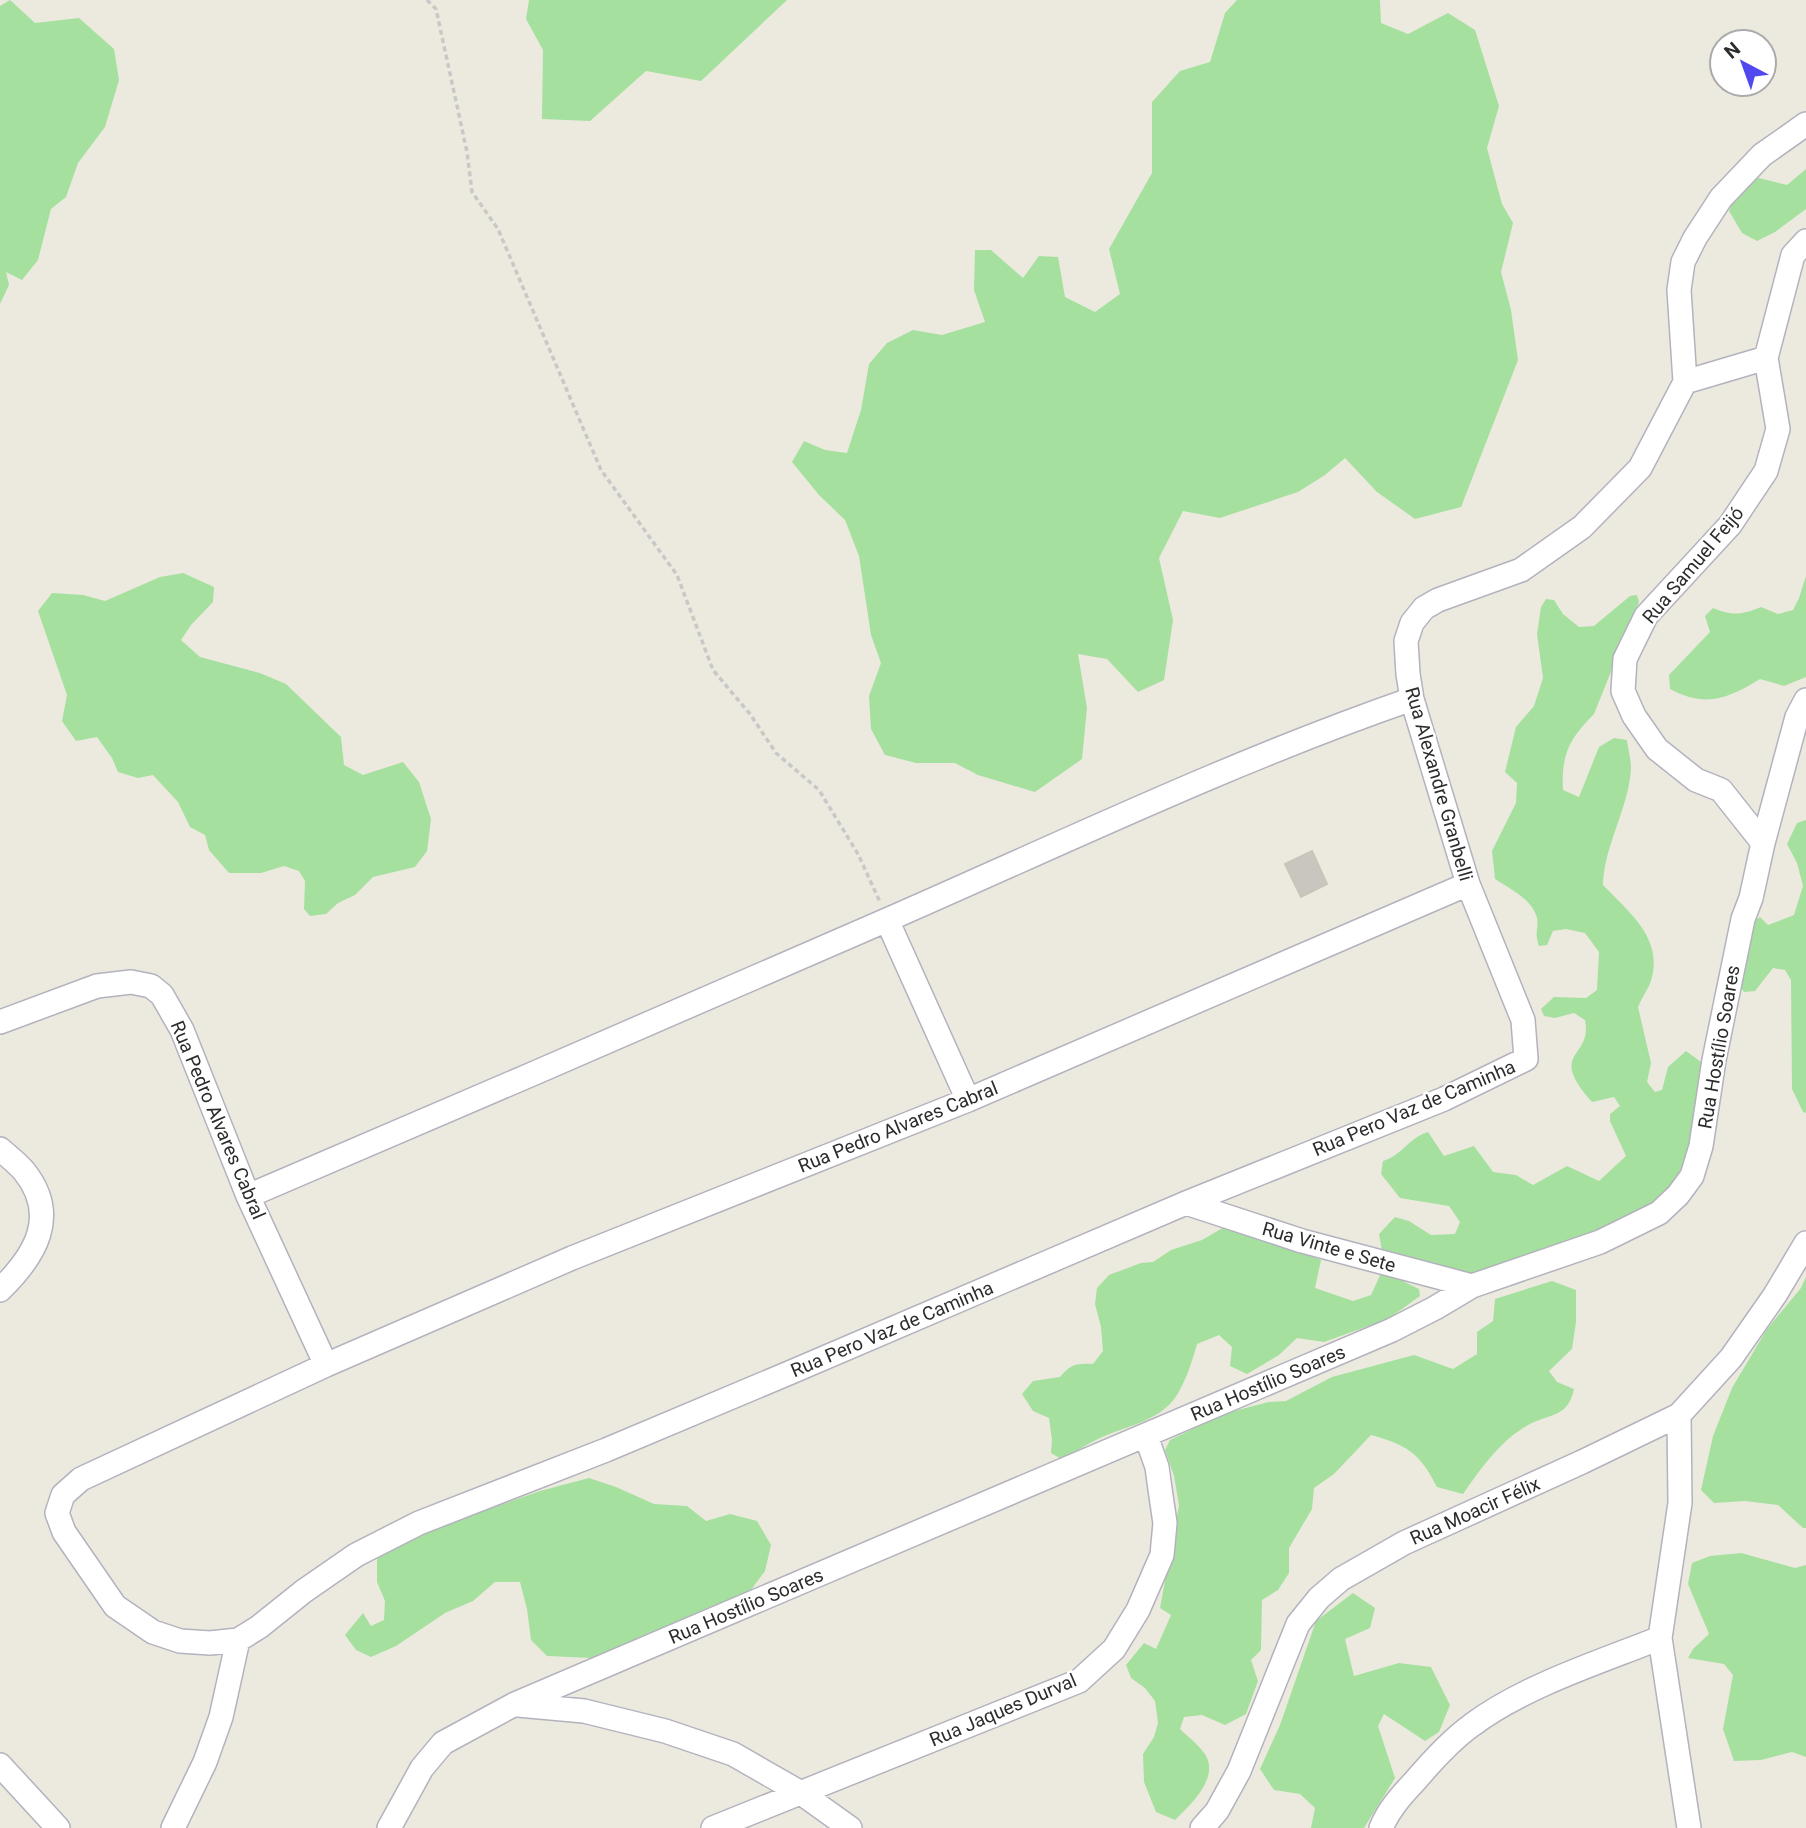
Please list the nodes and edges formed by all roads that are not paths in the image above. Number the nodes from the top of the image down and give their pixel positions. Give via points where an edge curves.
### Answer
1 (1806, 124) edge
2 (1806, 241) edge
3 (1766, 358) junction
4 (1685, 382) junction
5 (1412, 699) junction
6 (1806, 700) edge
7 (1763, 843) junction
8 (1468, 884) junction
9 (887, 920) junction
10 (1523, 1020) joint
11 (0, 1023) edge
12 (968, 1100) junction
13 (0, 1149) edge
14 (248, 1196) junction
15 (1186, 1203) junction
16 (1806, 1243) edge
17 (1472, 1286) junction
18 (0, 1290) edge
19 (326, 1365) junction
20 (1679, 1415) junction
21 (1146, 1436) junction
22 (1660, 1638) junction
23 (238, 1640) junction
24 (515, 1704) junction
25 (0, 1765) edge
26 (802, 1793) junction
27 (58, 1828) edge
28 (173, 1828) edge
29 (389, 1828) edge
30 (713, 1828) edge
31 (850, 1828) edge
32 (1202, 1828) edge
33 (1381, 1828) edge
34 (1689, 1828) edge

1 - 4 street via 1762,155 1721,198 1683,262 1679,290
2 - 3 street, Rua Samuel Feijó via 1793,255
3 - 4 street
3 - 7 street, Rua Samuel Feijó via 1778,429 1766,471 1730,525 1646,616 1625,659 1623,691 1657,749 1696,780 1721,790
4 - 5 street, Rua Alexandre Granbelli via 1640,468 1582,527 1521,570 1424,608 1406,641
5 - 8 street, Rua Alexandre Granbelli
5 - 9 street via 1194,785
6 - 7 street, Rua Hostílio Soares via 1797,717
7 - 17 street, Rua Hostílio Soares via 1732,968 1692,1176 1659,1213 1600,1241
8 - 10 street, Rua Alexandre Granbelli
8 - 12 street, Rua Pedro Alvares Cabral
9 - 12 street
9 - 14 street
10 - 15 street, Rua Pero Vaz de Caminha via 1526,1059 1514,1066
11 - 14 street, Rua Pedro Alvares Cabral via 97,986 131,982 151,986 162,995 182,1030
12 - 19 street, Rua Pedro Alvares Cabral via 572,1258
13 - 18 street via 36,1191 42,1226 38,1241
14 - 19 street, Rua Pedro Alvares Cabral
15 - 17 street, Rua Vinte e Sete via 1302,1241
15 - 23 street, Rua Pero Vaz de Caminha via 630,1440 419,1523 356,1555
16 - 20 street, Rua Moacir Félix via 1731,1358
17 - 21 street, Rua Hostílio Soares via 1392,1330
19 - 23 street, Rua Pedro Alvares Cabral via 81,1479 63,1495 57,1513 64,1532 116,1606 153,1632 180,1641
20 - 22 street via 1679,1503
20 - 32 street, Rua Moacir Félix via 1404,1543 1341,1579 1319,1598 1298,1624 1239,1771
21 - 24 street, Rua Hostílio Soares
21 - 26 street, Rua Jaques Durval via 1157,1467 1165,1522 1162,1555 1138,1610 1114,1649 1079,1681
22 - 33 street via 1565,1675 1471,1725 1388,1811
22 - 34 street
23 - 28 street via 222,1717
24 - 26 street via 584,1711 665,1731 733,1754
24 - 29 street, Rua Hostílio Soares via 443,1743 422,1768
25 - 27 street
26 - 30 street, Rua Jaques Durval
26 - 31 street

